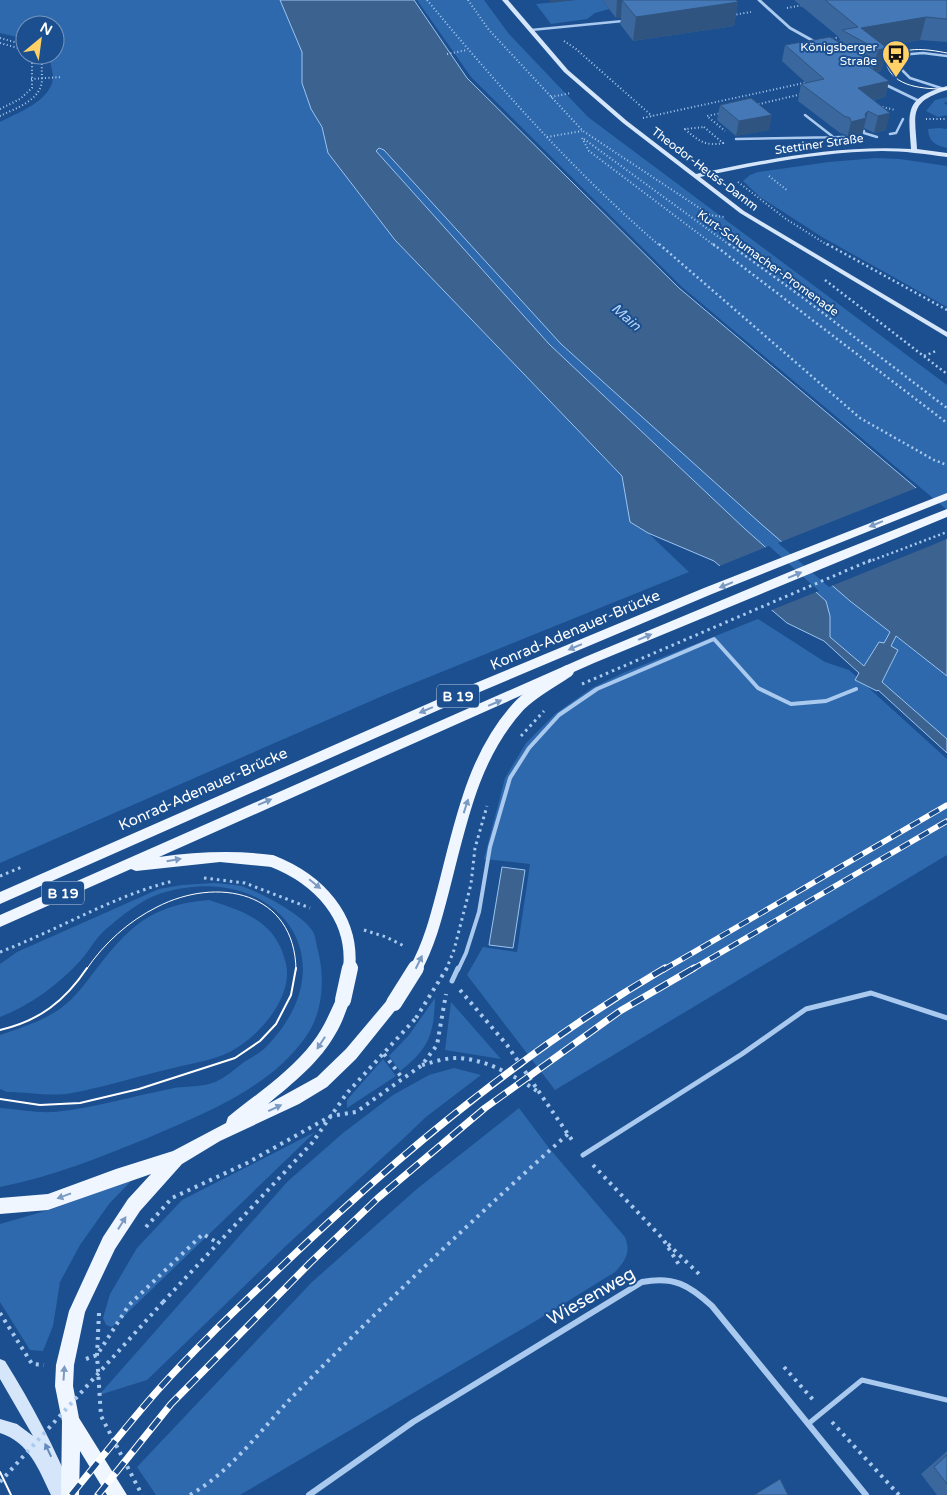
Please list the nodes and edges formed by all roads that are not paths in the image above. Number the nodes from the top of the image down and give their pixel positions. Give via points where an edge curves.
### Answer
1 (505, 0) edge
2 (759, 0) edge
3 (630, 20) edge
4 (530, 30) junction
5 (824, 48) edge
6 (947, 56) edge
7 (879, 80) edge
8 (946, 89) edge
9 (917, 100) junction
10 (805, 115) dead end
11 (903, 119) road end
12 (864, 131) edge
13 (890, 134) dead end
14 (832, 136) junction
15 (844, 137) dead end
16 (877, 137) dead end
17 (736, 140) road end
18 (914, 150) junction
19 (947, 155) edge
20 (695, 176) junction
21 (947, 335) edge
22 (947, 496) edge
23 (947, 513) edge
24 (568, 671) junction
25 (856, 688) dead end
26 (126, 866) junction
27 (0, 898) edge
28 (0, 921) edge
29 (452, 981) road end
30 (947, 1018) edge
31 (215, 1136) junction
32 (583, 1155) road end
33 (176, 1158) junction
34 (0, 1206) edge
35 (0, 1366) edge
36 (947, 1400) edge
37 (71, 1421) junction
38 (808, 1424) junction
39 (0, 1426) edge
40 (59, 1495) edge
41 (68, 1495) edge
42 (118, 1495) edge
43 (309, 1495) edge
44 (866, 1495) edge

1 - 4 main road, Theodor-Heuss-Damm
2 - 5 street via 790,28
3 - 4 lane
4 - 20 main road, Theodor-Heuss-Damm via 566,71
6 - 8 lane via 913,53 899,58 896,64 919,82
7 - 9 street
8 - 9 main road
9 - 18 main road via 913,108
10 - 14 lane
11 - 13 lane via 896,132
12 - 16 lane
14 - 15 lane
14 - 17 lane
18 - 19 main road, Stettiner Straße
18 - 20 main road, Stettiner Straße via 849,150
20 - 21 main road, Theodor-Heuss-Damm via 742,212
22 -> 27 main road, Konrad-Adenauer-Brücke / B 19 via 625,626 341,746
24 -> 23 main road, B 19
26 -> 24 main road, B 19, bridge
31 -> 24 main road, bridge via 294,1099 322,1082 351,1054 394,1003 429,942 462,818 486,753 519,707
25 - 29 lane via 826,700 791,704 758,688 714,639 597,689 559,715 528,748 510,778 490,847 479,912 466,953
26 - 28 main road, B 19
26 -> 31 main road, bridge via 227,855 272,861 300,872 325,892 343,921 350,956 349,976 339,1012 317,1049 285,1080
30 - 32 lane via 871,993 806,1009 742,1054
31 - 33 main road
33 -> 34 main road via 48,1202
37 -> 33 main road via 64,1386 65,1365 77,1311 109,1243 134,1205
41 -> 35 main road via 49,1450
36 - 38 lane via 862,1380
37 - 41 main road
37 - 42 main road
38 - 43 street, Wiesenweg via 712,1306 694,1290 669,1279 658,1278 642,1282 413,1422
38 - 44 street, Wiesenweg
39 - 40 main road via 12,1428 31,1442

